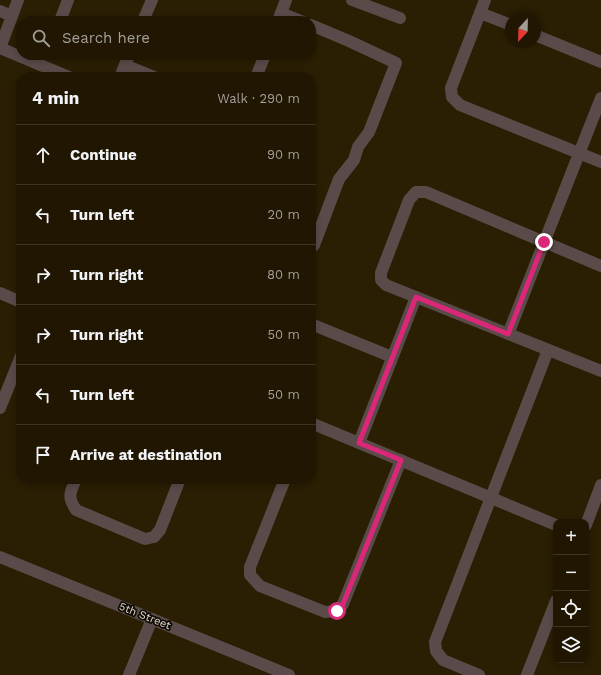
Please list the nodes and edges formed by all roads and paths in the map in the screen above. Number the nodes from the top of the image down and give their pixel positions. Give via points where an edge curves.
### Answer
1 (18, 0) edge
2 (68, 0) edge
3 (152, 0) edge
4 (286, 0) edge
5 (352, 0) edge
6 (486, 0) edge
7 (0, 11) edge
8 (480, 13) junction
9 (12, 16) junction
10 (62, 16) edge
11 (145, 16) edge
12 (280, 16) edge
13 (400, 18) dead end
14 (505, 23) edge
15 (316, 27) edge
16 (541, 37) edge
17 (0, 48) edge
18 (16, 54) edge
19 (30, 60) edge
20 (127, 60) edge
21 (263, 60) edge
22 (601, 62) edge
23 (48, 67) edge
24 (58, 72) edge
25 (122, 72) edge
26 (146, 72) edge
27 (258, 72) edge
28 (601, 98) edge
29 (579, 153) junction
30 (601, 162) edge
31 (316, 240) edge
32 (544, 242) junction
33 (601, 266) edge
34 (0, 293) edge
35 (416, 297) junction
36 (16, 300) edge
37 (316, 326) edge
38 (508, 334) junction
39 (548, 350) junction
40 (392, 357) junction
41 (16, 368) edge
42 (601, 371) edge
43 (0, 408) edge
44 (316, 425) edge
45 (359, 443) junction
46 (401, 460) junction
47 (74, 484) edge
48 (178, 484) edge
49 (283, 484) edge
50 (601, 485) edge
51 (491, 498) junction
52 (588, 519) edge
53 (553, 523) edge
54 (0, 557) edge
55 (553, 608) edge
56 (152, 619) junction
57 (128, 675) edge
58 (289, 675) edge
59 (479, 675) edge
60 (526, 675) edge

1 - 9 street
2 - 10 street
3 - 11 street
4 - 12 street
5 - 13 street
6 - 8 street
7 - 9 street
8 - 14 street
8 - 29 street via 451,88 452,97 460,105
9 - 17 street
15 - 31 street via 396,63 369,132 358,147 354,160 339,179
16 - 22 street
17 - 18 street
19 - 23 street
20 - 25 street
20 - 26 street
21 - 27 street
23 - 24 street
28 - 29 street
29 - 30 street
29 - 32 street
32 - 33 street
32 - 35 street via 426,192 416,192 409,200 381,272 381,280 386,285
32 - 38 street
34 - 36 street
35 - 38 street
35 - 40 street
37 - 40 street
38 - 39 street
39 - 42 street
39 - 51 street
40 - 45 street
41 - 43 street
44 - 45 street
45 - 46 street
46 - 49 street via 343,604 337,611 325,612 260,586 250,575 250,567
46 - 51 street
47 - 48 street via 69,495 70,502 76,510 145,539 154,537 160,530
50 - 52 street
51 - 53 street
51 - 59 street via 435,642 436,652 443,660
54 - 56 street, 5th Street
55 - 60 street
56 - 57 street
56 - 58 street, 5th Street

